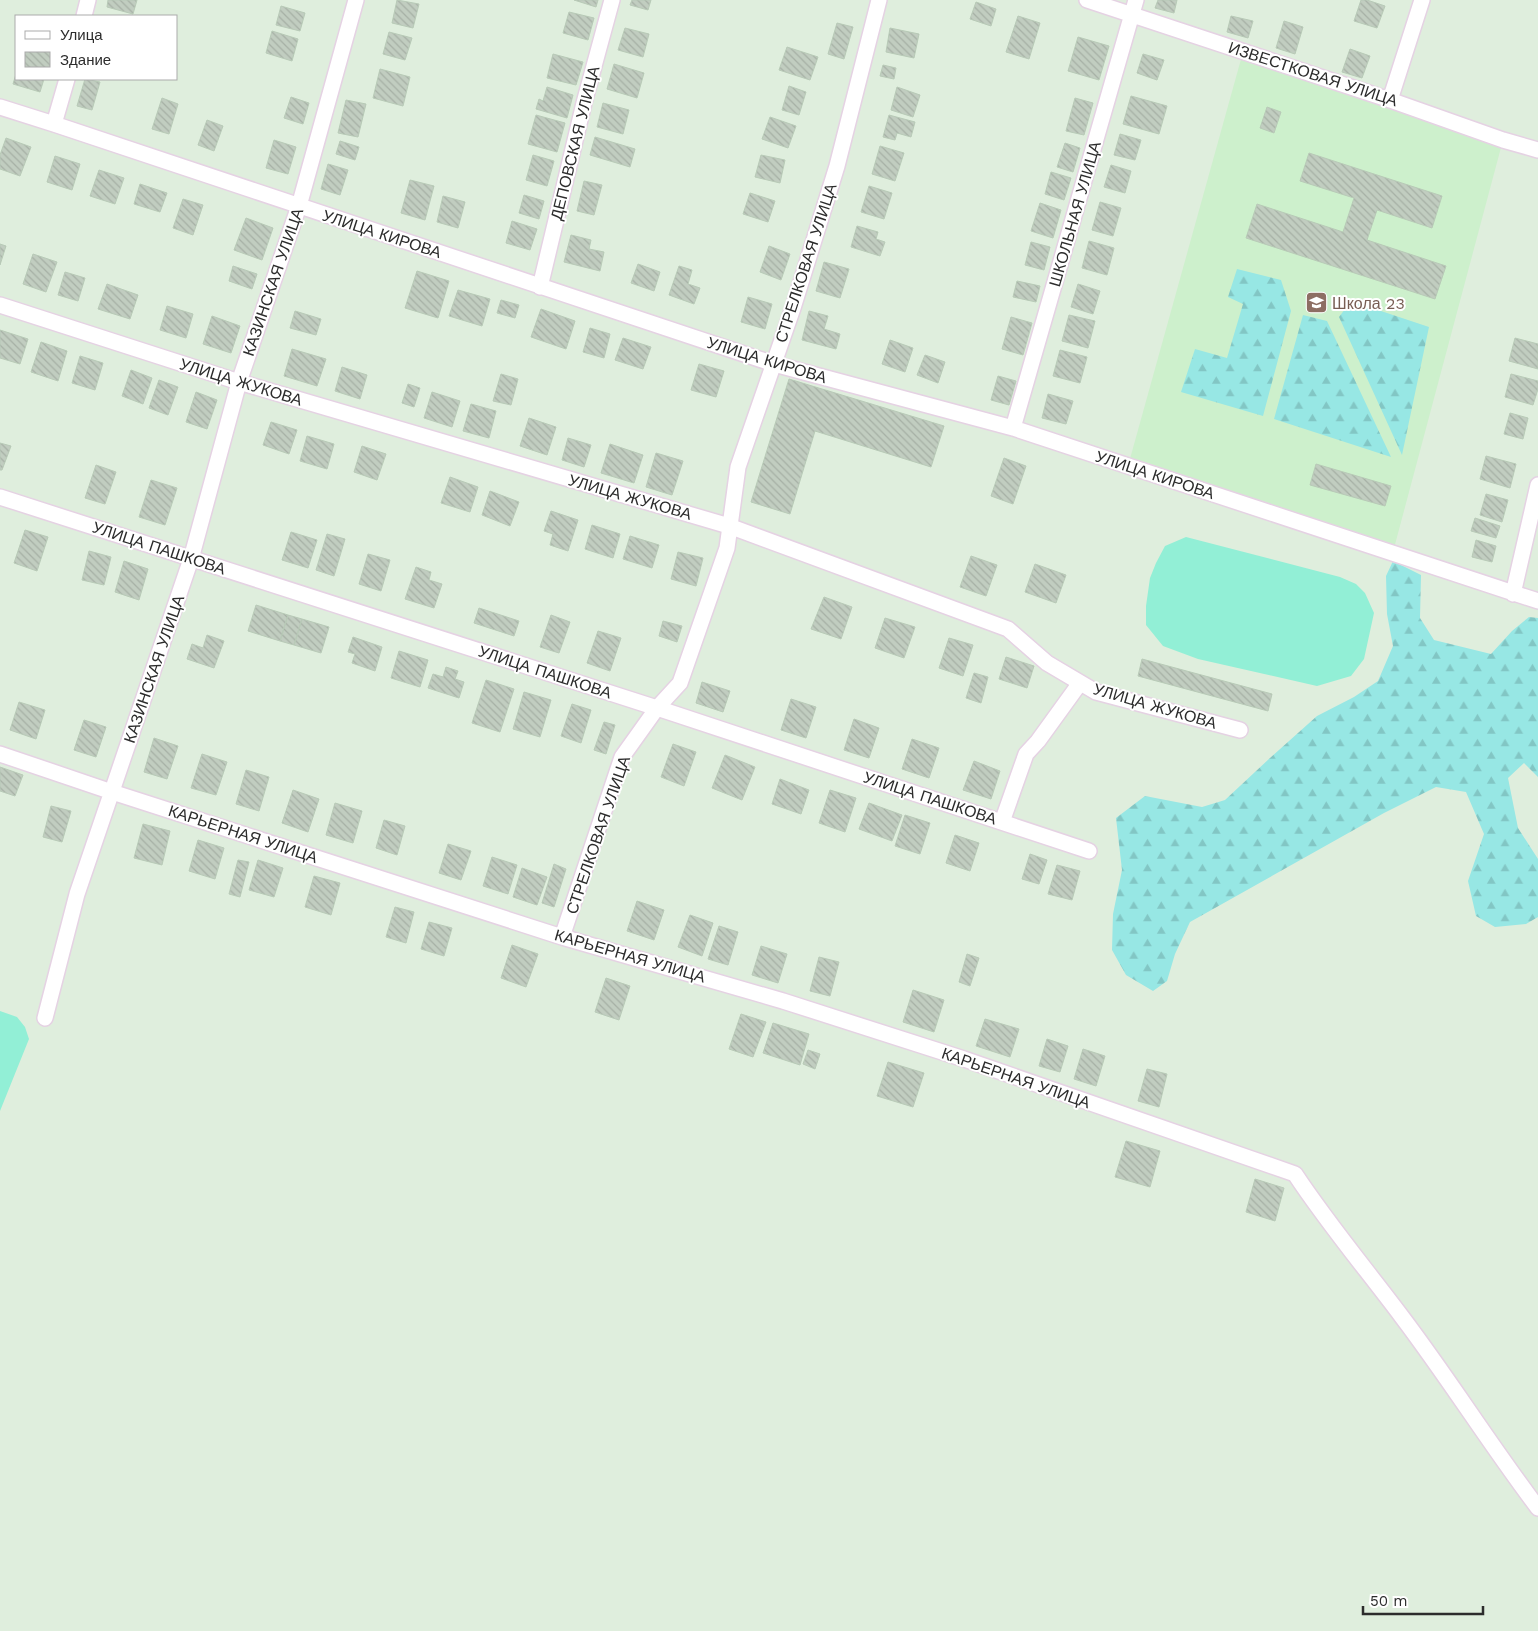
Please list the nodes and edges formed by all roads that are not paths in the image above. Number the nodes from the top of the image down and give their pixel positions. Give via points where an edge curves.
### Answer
1 (88, 0) edge
2 (356, 0) edge
3 (612, 0) edge
4 (879, 0) edge
5 (1087, 0) edge
6 (1136, 0) edge
7 (1422, 0) edge
8 (84, 15) edge
9 (1132, 15) junction
10 (67, 80) edge
11 (1390, 100) junction
12 (0, 107) edge
13 (54, 124) junction
14 (1538, 150) edge
15 (299, 206) junction
16 (540, 287) junction
17 (0, 305) edge
18 (774, 364) junction
19 (239, 382) junction
20 (1013, 428) junction
21 (1538, 485) edge
22 (0, 497) edge
23 (729, 526) junction
24 (191, 559) junction
25 (1512, 594) junction
26 (1538, 601) edge
27 (1080, 682) junction
28 (657, 708) junction
29 (1240, 730) dead end
30 (0, 754) edge
31 (112, 792) junction
32 (1002, 822) junction
33 (1089, 851) dead end
34 (562, 937) junction
35 (45, 1018) dead end
36 (1538, 1508) edge

1 - 8 street
2 - 15 street, КАЗИНСКАЯ УЛИЦА
3 - 16 street, ДЕПОВСКАЯ УЛИЦА
4 - 18 street, СТРЕЛКОВАЯ УЛИЦА via 837,166
5 - 9 street, ИЗВЕСТКОВАЯ УЛИЦА
6 - 9 street, ШКОЛЬНАЯ УЛИЦА
7 - 11 street
9 - 11 street, ИЗВЕСТКОВАЯ УЛИЦА
9 - 20 street, ШКОЛЬНАЯ УЛИЦА
10 - 13 street
11 - 14 street, ИЗВЕСТКОВАЯ УЛИЦА
12 - 13 street, УЛИЦА КИРОВА
13 - 15 street, УЛИЦА КИРОВА
15 - 16 street, УЛИЦА КИРОВА
15 - 19 street, КАЗИНСКАЯ УЛИЦА
16 - 18 street, УЛИЦА КИРОВА
17 - 19 street, УЛИЦА ЖУКОВА
18 - 20 street, УЛИЦА КИРОВА
18 - 23 street, СТРЕЛКОВАЯ УЛИЦА via 738,467
19 - 23 street, УЛИЦА ЖУКОВА
19 - 24 street, КАЗИНСКАЯ УЛИЦА
20 - 25 street, УЛИЦА КИРОВА
21 - 25 street
22 - 24 street, УЛИЦА ПАШКОВА
23 - 27 street, УЛИЦА ЖУКОВА via 1008,629 1047,663
23 - 28 street, СТРЕЛКОВАЯ УЛИЦА via 727,548 680,683
24 - 28 street, УЛИЦА ПАШКОВА
24 - 31 street, КАЗИНСКАЯ УЛИЦА
25 - 26 street, УЛИЦА КИРОВА
27 - 29 street, УЛИЦА ЖУКОВА via 1096,692
27 - 32 street via 1026,754
28 - 32 street, УЛИЦА ПАШКОВА
28 - 34 street, СТРЕЛКОВАЯ УЛИЦА via 622,757
30 - 31 street, КАРЬЕРНАЯ УЛИЦА
31 - 34 street, КАРЬЕРНАЯ УЛИЦА
31 - 35 street, КАЗИНСКАЯ УЛИЦА via 78,894
32 - 33 street, УЛИЦА ПАШКОВА
34 - 36 street, КАРЬЕРНАЯ УЛИЦА via 783,1001 946,1053 1295,1174

